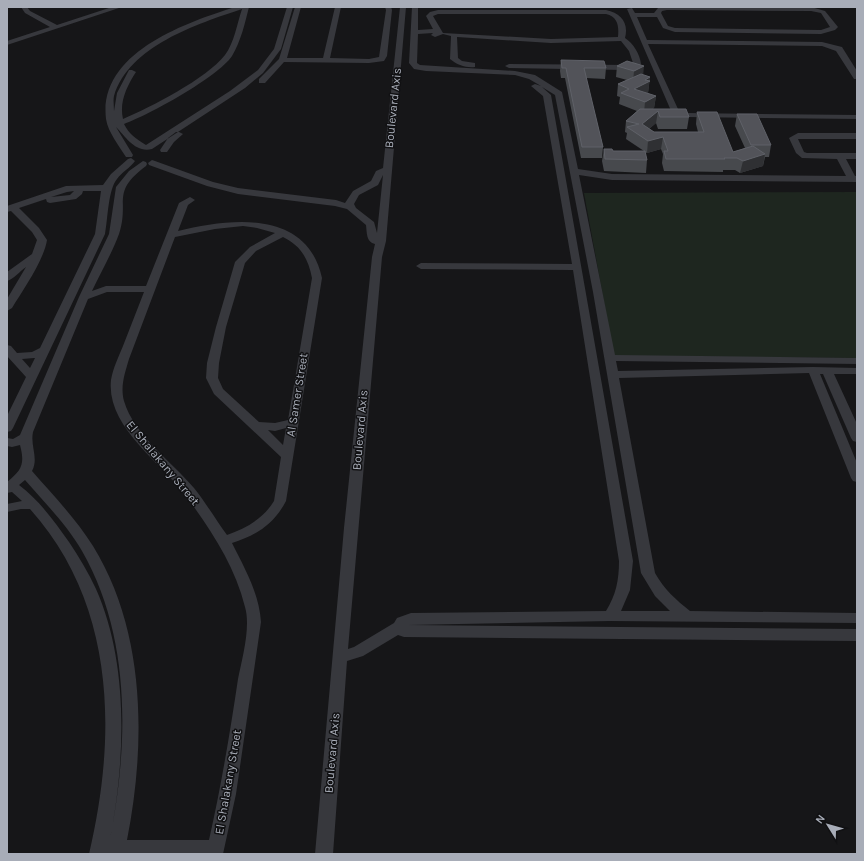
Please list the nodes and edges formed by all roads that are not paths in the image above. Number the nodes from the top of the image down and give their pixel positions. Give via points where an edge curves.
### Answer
1 (24, 7) edge
2 (119, 7) edge
3 (290, 7) edge
4 (298, 7) edge
5 (338, 7) edge
6 (388, 7) edge
7 (415, 7) edge
8 (720, 7) edge
9 (731, 7) edge
10 (245, 8) edge
11 (401, 9) edge
12 (632, 13) edge
13 (660, 16) junction
14 (222, 17) junction
15 (243, 19) junction
16 (56, 27) junction
17 (39, 32) junction
18 (436, 32) junction
19 (414, 33) junction
20 (476, 34) junction
21 (454, 36) junction
22 (622, 38) junction
23 (643, 40) junction
24 (7, 43) edge
25 (7, 51) edge
26 (282, 60) junction
27 (326, 60) junction
28 (854, 68) edge
29 (440, 72) junction
30 (857, 77) edge
31 (857, 117) edge
32 (115, 125) junction
33 (857, 136) edge
34 (146, 147) junction
35 (165, 153) junction
36 (837, 156) junction
37 (857, 156) edge
38 (130, 158) junction
39 (147, 163) junction
40 (387, 170) junction
41 (573, 172) junction
42 (851, 179) edge
43 (106, 188) junction
44 (190, 200) dead end
45 (351, 202) junction
46 (11, 210) edge
47 (283, 233) junction
48 (172, 234) junction
49 (381, 241) junction
50 (35, 256) junction
51 (421, 266) dead end
52 (577, 267) junction
53 (7, 278) edge
54 (92, 281) junction
55 (106, 289) junction
56 (151, 289) junction
57 (84, 297) junction
58 (7, 308) edge
59 (45, 350) junction
60 (10, 352) edge
61 (610, 358) junction
62 (857, 361) edge
63 (813, 370) junction
64 (827, 370) junction
65 (857, 371) edge
66 (613, 375) junction
67 (32, 378) junction
68 (852, 414) edge
69 (293, 422) junction
70 (256, 426) junction
71 (7, 428) edge
72 (26, 437) junction
73 (857, 438) edge
74 (7, 442) edge
75 (287, 455) junction
76 (25, 472) junction
77 (857, 478) edge
78 (9, 487) edge
79 (34, 505) junction
80 (7, 508) edge
81 (224, 541) junction
82 (610, 616) junction
83 (687, 617) junction
84 (834, 618) junction
85 (857, 618) edge
86 (399, 627) junction
87 (839, 634) junction
88 (857, 635) edge
89 (340, 657) junction
90 (129, 705) junction
91 (112, 708) junction
92 (117, 851) edge
93 (215, 851) edge
94 (98, 854) edge
95 (324, 854) edge

1 - 16 street via 27,12
2 - 16 street
3 - 34 street via 276,54 259,73
4 - 26 street
5 - 27 street
6 - 27 street via 383,58
7 - 19 street
8 - 9 street
8 - 13 street via 660,9
9 - 13 street via 815,9 823,12 833,29 821,32 680,30 668,28
10 - 14 street
10 - 15 street
10 - 32 street via 176,32 136,58 121,74 111,92 109,110
11 - 40 street, Boulevard Axis
12 - 13 street
12 - 23 street
14 - 15 street
14 - 32 street via 177,36 139,64 126,81 121,93
15 - 32 street via 229,55 219,66 187,87
16 - 17 street
17 - 24 street
17 - 25 street via 34,39 24,45
18 - 19 street
18 - 20 street
18 - 21 street
18 - 22 street via 430,15 445,11 606,12 619,17 623,29
19 - 29 street via 414,64
20 - 21 street
20 - 22 street via 537,40
21 - 22 street via 454,59 465,64 624,68 635,66 638,62 632,49
22 - 23 street
23 - 28 street via 822,44 839,49
23 - 31 street via 675,111 681,114
26 - 27 street
26 - 35 street via 261,82 175,137
28 - 30 street
29 - 41 street via 515,73 532,77 559,94
29 - 52 street via 513,77 539,88 546,95
32 - 34 street via 132,142
32 - 38 street
33 - 36 street via 793,138 802,155
34 - 35 street via 158,148
34 - 38 street via 136,150
35 - 39 street via 160,160
35 - 45 street via 171,162 188,170 236,185
36 - 37 street
36 - 42 street
38 - 39 street
38 - 43 street
39 - 45 street via 238,191 336,203
39 - 54 street via 127,176 119,188 114,234
40 - 45 street via 380,172 375,183 356,193
40 - 49 street, Boulevard Axis
41 - 42 street via 612,177
41 - 61 street
43 - 46 street via 77,189 79,192 73,197 60,195
43 - 59 street via 100,234
44 - 48 street, El Shalakany Street via 184,202
45 - 49 street via 356,213 371,224 374,240
46 - 50 street via 36,230 42,240
47 - 48 street via 262,225 240,223 211,225
47 - 69 street, Al Samer Street via 307,249 315,266 317,278
47 - 70 street via 253,249 240,262 212,368 212,378 218,391
48 - 56 street, El Shalakany Street
49 - 89 street, Boulevard Axis
50 - 53 street
50 - 58 street
51 - 52 street
52 - 82 street via 626,561 626,581 622,598
54 - 55 street
54 - 57 street
55 - 56 street
55 - 57 street
56 - 81 street, El Shalakany Street via 117,379 118,400 132,428 186,487
57 - 72 street
59 - 60 street via 34,355
59 - 67 street
60 - 67 street
61 - 62 street
61 - 66 street
63 - 64 street
63 - 66 street
63 - 77 street
64 - 65 street
64 - 68 street
66 - 83 street via 648,573 656,590
67 - 71 street
68 - 73 street
69 - 70 street via 275,427
69 - 75 street, Al Samer Street
70 - 75 street
72 - 74 street via 17,442
72 - 76 street via 29,465
75 - 81 street, Al Samer Street via 280,501 273,514 254,530
76 - 78 street
76 - 90 street via 70,523 88,551 106,588 124,648
78 - 79 street via 24,494
79 - 80 street
79 - 91 street via 55,530 91,596 107,654
81 - 93 street, El Shalakany Street via 250,595 254,622 228,794
82 - 83 street
82 - 86 street via 411,619 402,622
83 - 84 street
84 - 85 street
84 - 87 street
86 - 87 street via 404,631
86 - 89 street via 358,652
87 - 88 street
89 - 95 street, Boulevard Axis
90 - 91 street
90 - 92 street via 129,772 125,814
91 - 94 street via 113,760
92 - 93 street

